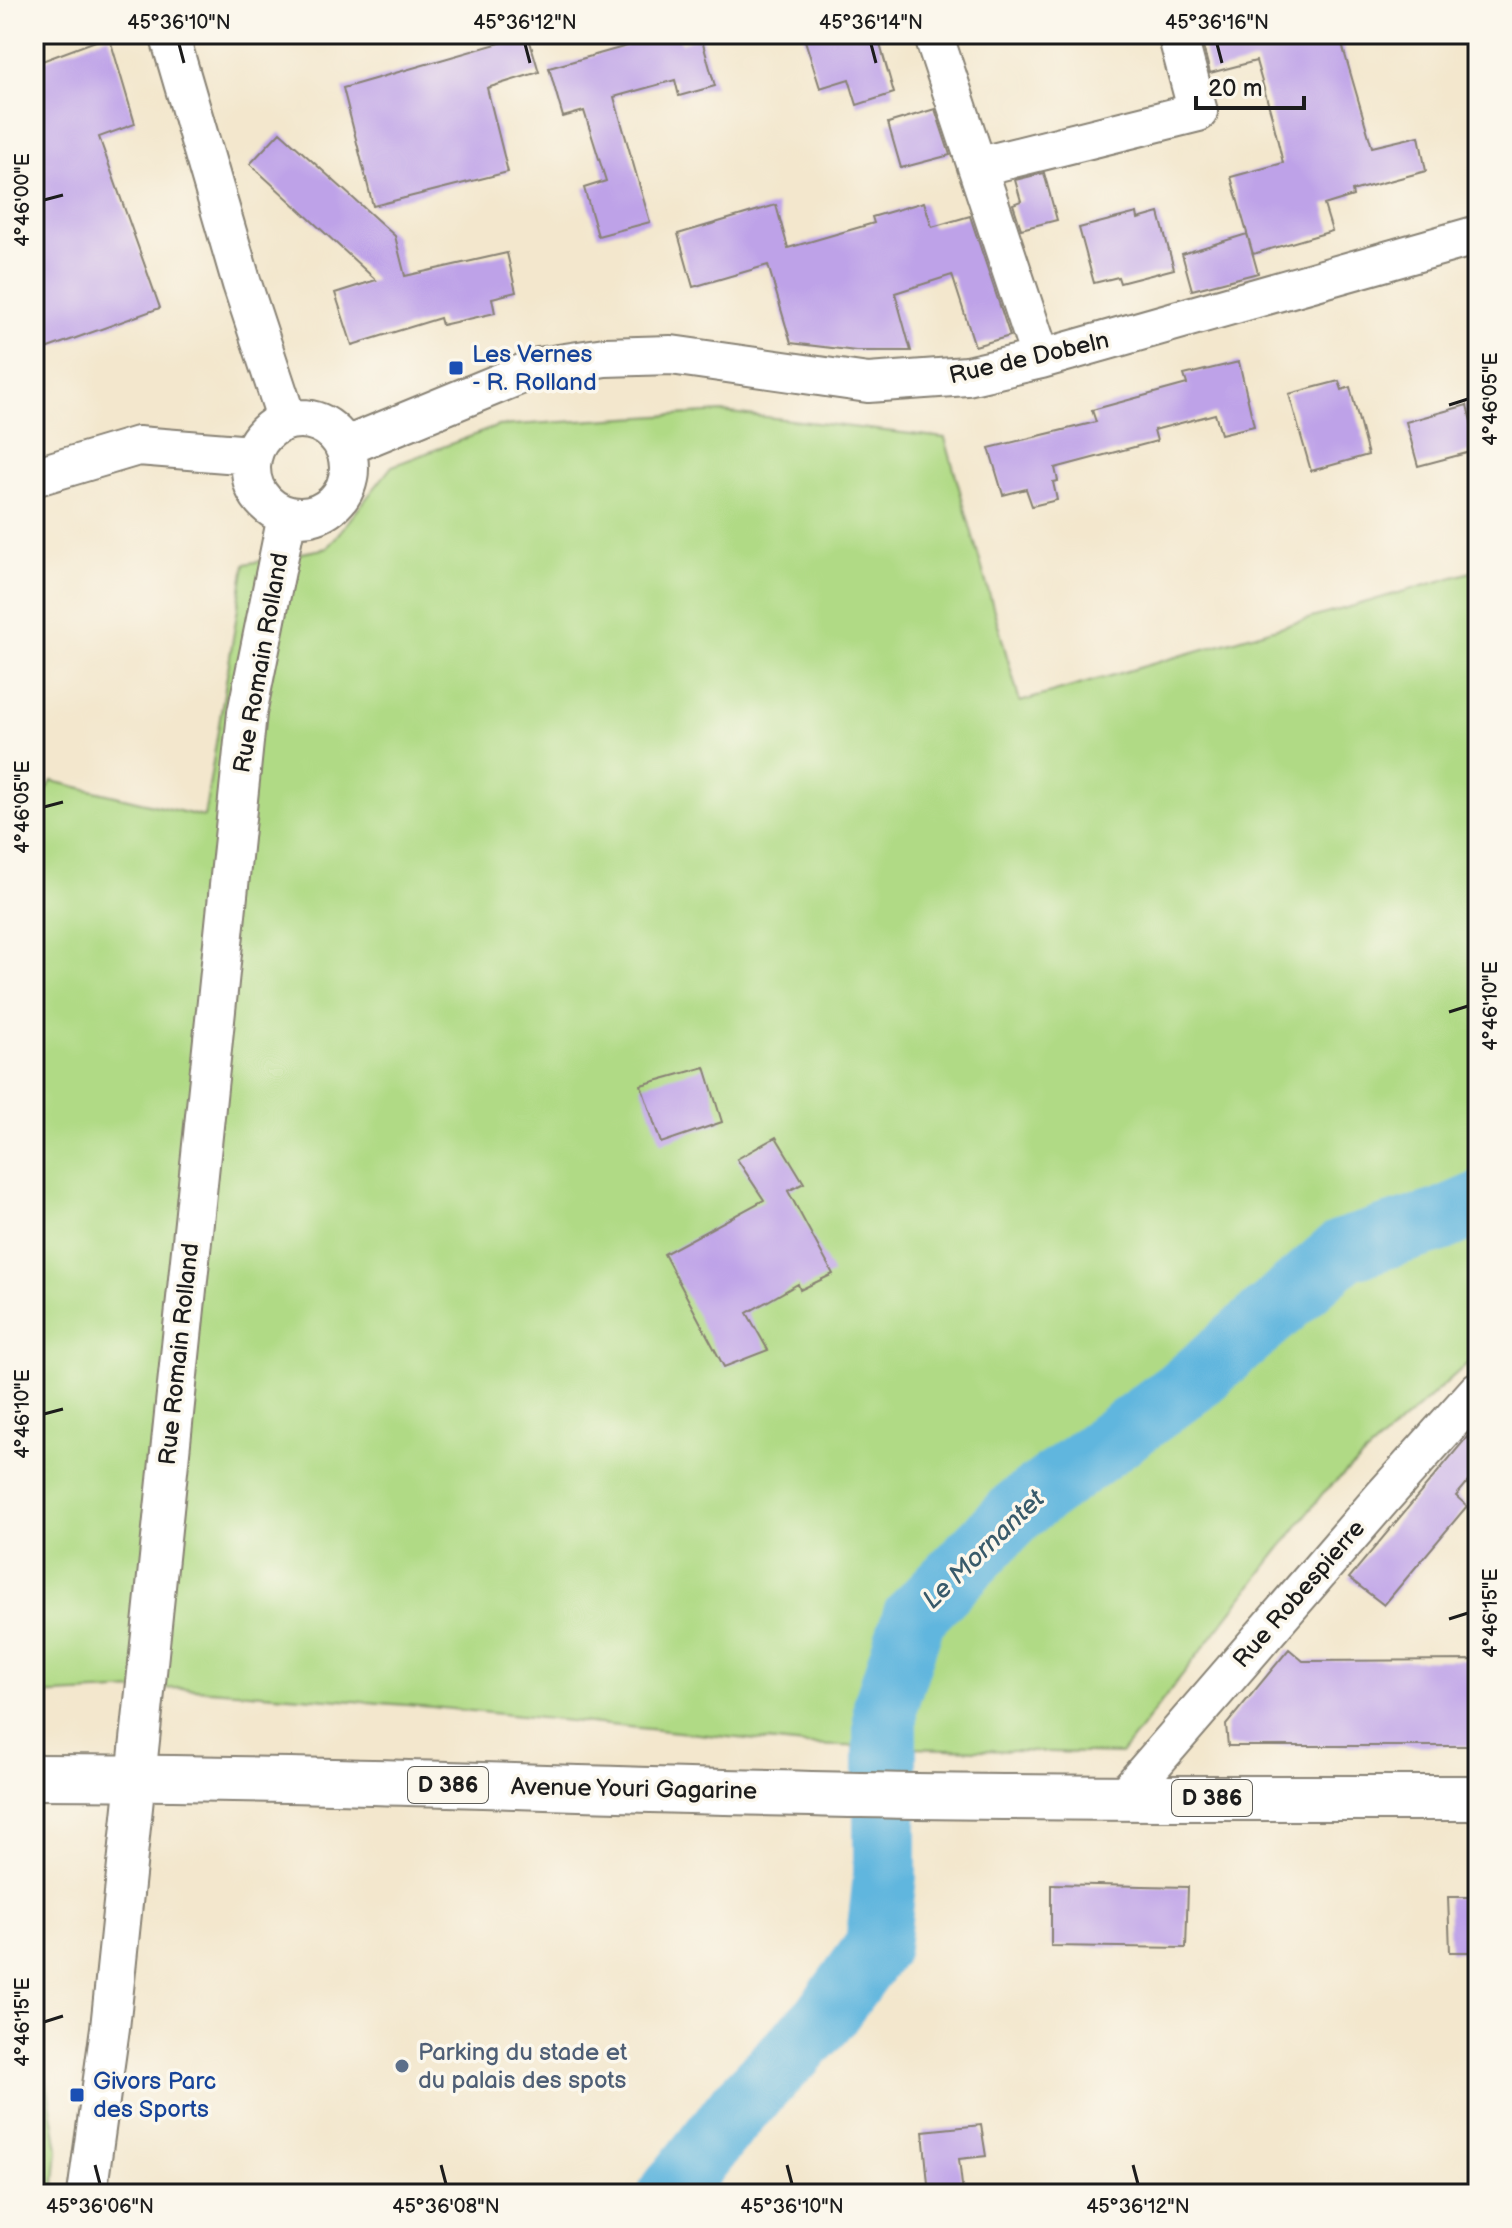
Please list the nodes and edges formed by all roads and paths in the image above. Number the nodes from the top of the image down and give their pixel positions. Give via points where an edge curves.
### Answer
1 (169, 34) edge
2 (933, 34) edge
3 (1177, 34) edge
4 (977, 167) junction
5 (1478, 235) edge
6 (1041, 359) junction
7 (287, 420) junction
8 (344, 447) junction
9 (252, 455) junction
10 (34, 477) edge
11 (287, 516) junction
12 (1478, 1391) edge
13 (34, 1777) edge
14 (135, 1777) junction
15 (1123, 1798) junction
16 (1478, 1798) edge
17 (87, 2194) edge

1 - 7 street
2 - 4 street
3 - 4 street via 1198,112
4 - 6 street
5 - 6 street, Rue de Dobeln
6 - 8 street, Rue de Dobeln via 967,376 868,383 671,355 605,357 539,367
7 - 8 street via 320,423
7 - 9 street via 273,426
8 - 11 street via 348,479 335,502 313,515
9 - 10 street via 138,446
9 - 11 street via 259,496
11 - 14 street, Rue Romain Rolland via 247,713
12 - 15 street, Rue Robespierre
13 - 14 main road, Avenue Youri Gagarine / D 386
14 - 15 main road, Avenue Youri Gagarine / D 386
14 - 17 street, Rue Romain Rolland
15 - 16 main road, D 386

